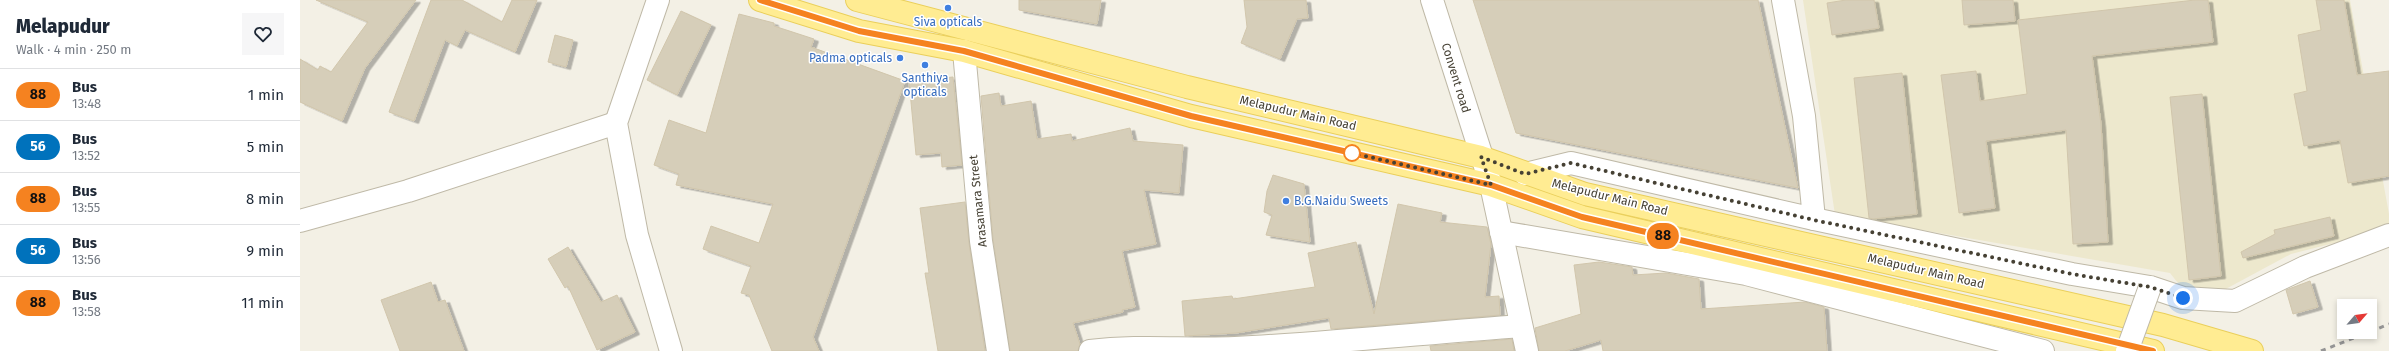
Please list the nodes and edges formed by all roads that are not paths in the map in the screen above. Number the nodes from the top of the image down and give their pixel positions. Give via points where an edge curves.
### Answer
1 (658, 0) edge
2 (760, 0) edge
3 (856, 0) edge
4 (1432, 0) edge
5 (1783, 0) edge
6 (964, 51) junction
7 (616, 123) junction
8 (1481, 157) junction
9 (1525, 174) junction
10 (1491, 185) junction
11 (1814, 220) junction
12 (300, 221) edge
13 (1501, 232) junction
14 (2389, 235) edge
15 (2150, 287) junction
16 (1521, 326) junction
17 (1381, 345) edge
18 (1188, 350) edge
19 (671, 351) edge
20 (998, 351) edge
21 (1090, 351) edge
22 (1526, 351) edge
23 (2043, 351) edge
24 (2127, 351) edge
25 (2153, 351) edge
26 (2252, 351) edge

1 - 7 street
2 - 6 main road, Melapudur Main Road via 859,31
3 - 8 main road, Melapudur Main Road via 1187,87
4 - 8 street, Convent road
5 - 11 street via 1804,116
6 - 10 main road, Melapudur Main Road via 1191,116
6 - 20 street, Arasamara Street via 981,241
7 - 12 street via 408,191
7 - 19 street via 637,235
8 - 9 main road, Melapudur Main Road
8 - 10 street, Convent road
9 - 11 street via 1571,163
9 - 26 main road, Melapudur Main Road via 1585,194 2163,325
10 - 13 street, Convent road
10 - 25 main road, Melapudur Main Road via 1582,217
11 - 15 street via 2072,274
13 - 16 street, Convent road
13 - 23 street via 1746,274
14 - 15 street via 2305,267 2235,301 2183,298
15 - 24 street, bridge
16 - 17 street
16 - 22 street, Convent road
17 - 18 street
18 - 21 street via 1111,348

